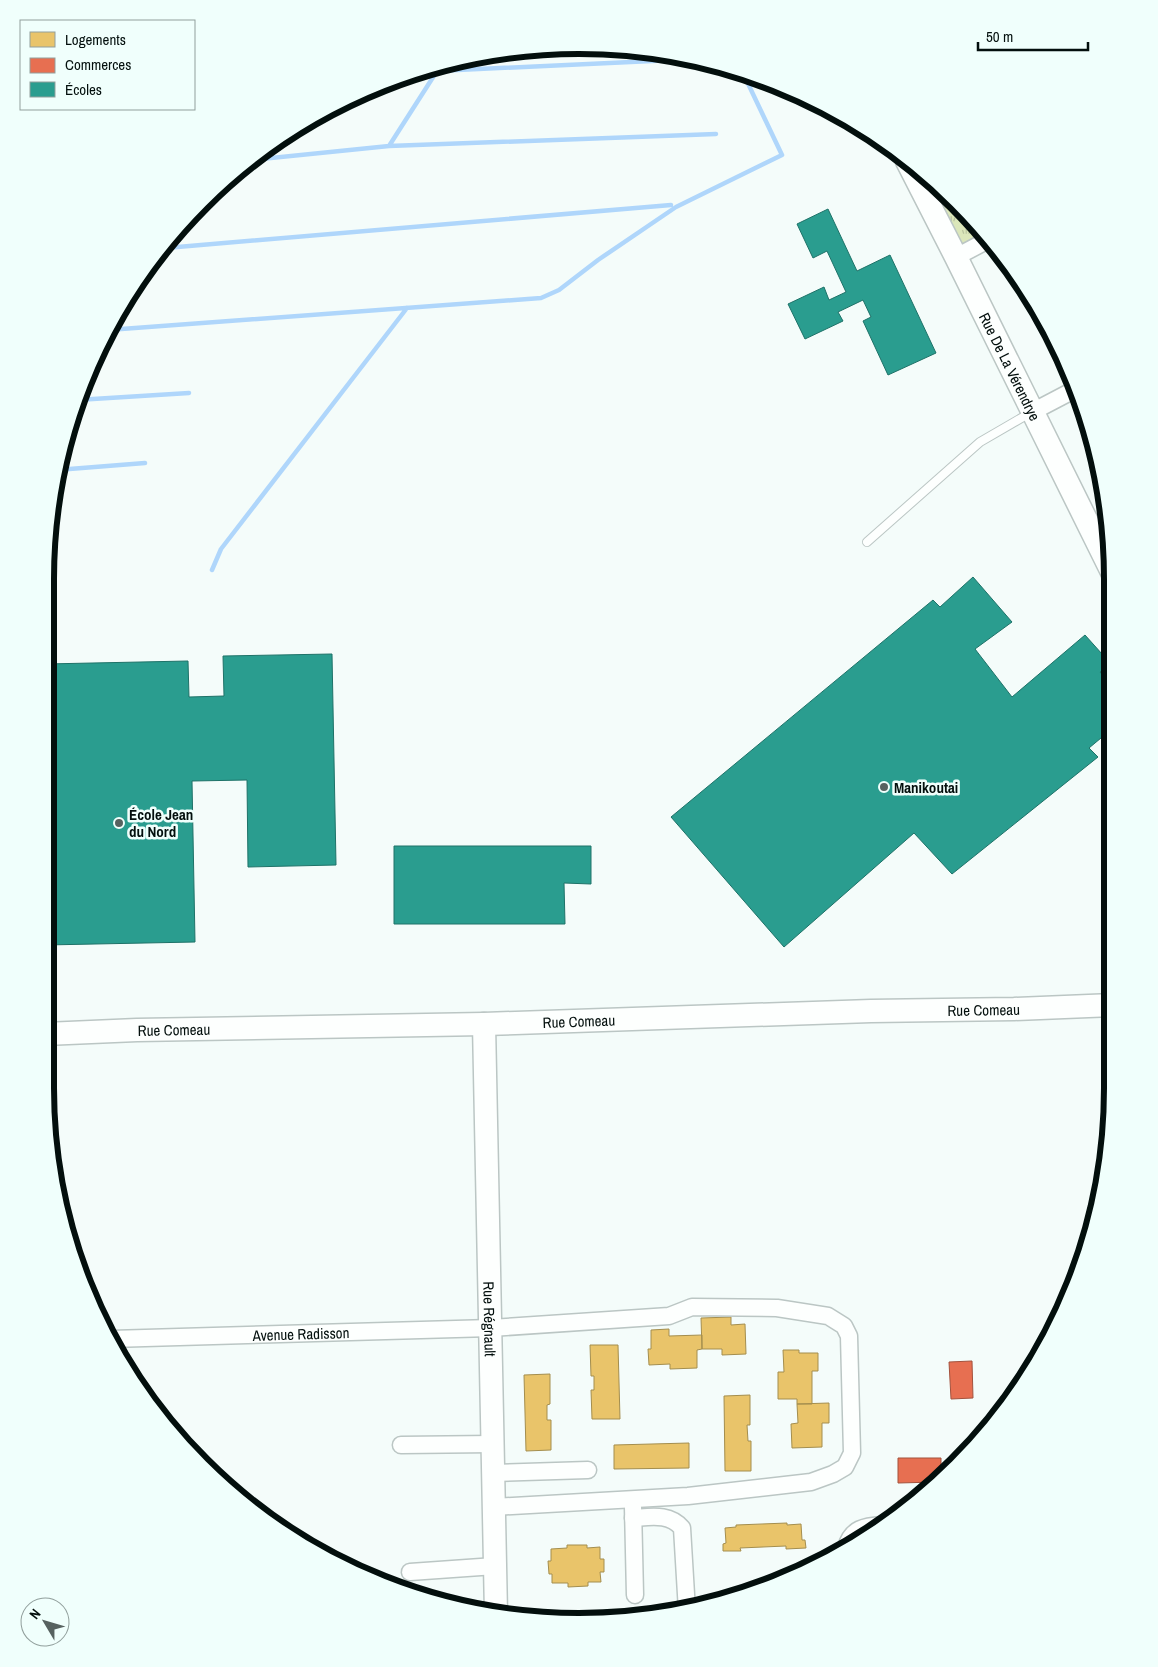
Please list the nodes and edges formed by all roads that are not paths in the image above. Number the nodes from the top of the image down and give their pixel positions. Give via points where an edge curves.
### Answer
1 (915, 175) edge
2 (982, 243) edge
3 (956, 256) junction
4 (1069, 392) edge
5 (1032, 412) junction
6 (867, 542) dead end
7 (1103, 556) edge
8 (1104, 1004) edge
9 (484, 1024) junction
10 (54, 1034) edge
11 (490, 1328) junction
12 (118, 1339) edge
13 (400, 1444) dead end
14 (493, 1444) junction
15 (588, 1470) dead end
16 (493, 1473) junction
17 (633, 1499) junction
18 (494, 1506) junction
19 (633, 1518) junction
20 (870, 1526) edge
21 (852, 1537) edge
22 (495, 1566) junction
23 (410, 1572) dead end
24 (636, 1595) dead end
25 (686, 1602) edge
26 (495, 1606) edge

1 - 3 street, Rue De La Vérendrye
2 - 3 street
3 - 5 street, Rue De La Vérendrye
4 - 5 street
5 - 6 lane via 980,442
5 - 7 street, Rue De La Vérendrye
8 - 9 street, Rue Comeau
9 - 10 street, Rue Comeau
9 - 11 street, Rue Régnault
11 - 12 street, Avenue Radisson
11 - 14 street, Rue Régnault
11 - 17 street, Avenue Radisson via 669,1316 692,1307 777,1308 828,1316 844,1326 849,1336 852,1453 845,1467 811,1482
13 - 14 street
14 - 16 street, Rue Régnault
15 - 16 street
16 - 18 street, Rue Régnault
17 - 18 street, Avenue Radisson
17 - 19 street
18 - 22 street, Rue Régnault
19 - 24 street
19 - 25 street via 664,1516 682,1528
20 - 21 street
22 - 23 street
22 - 26 street, Rue Régnault

